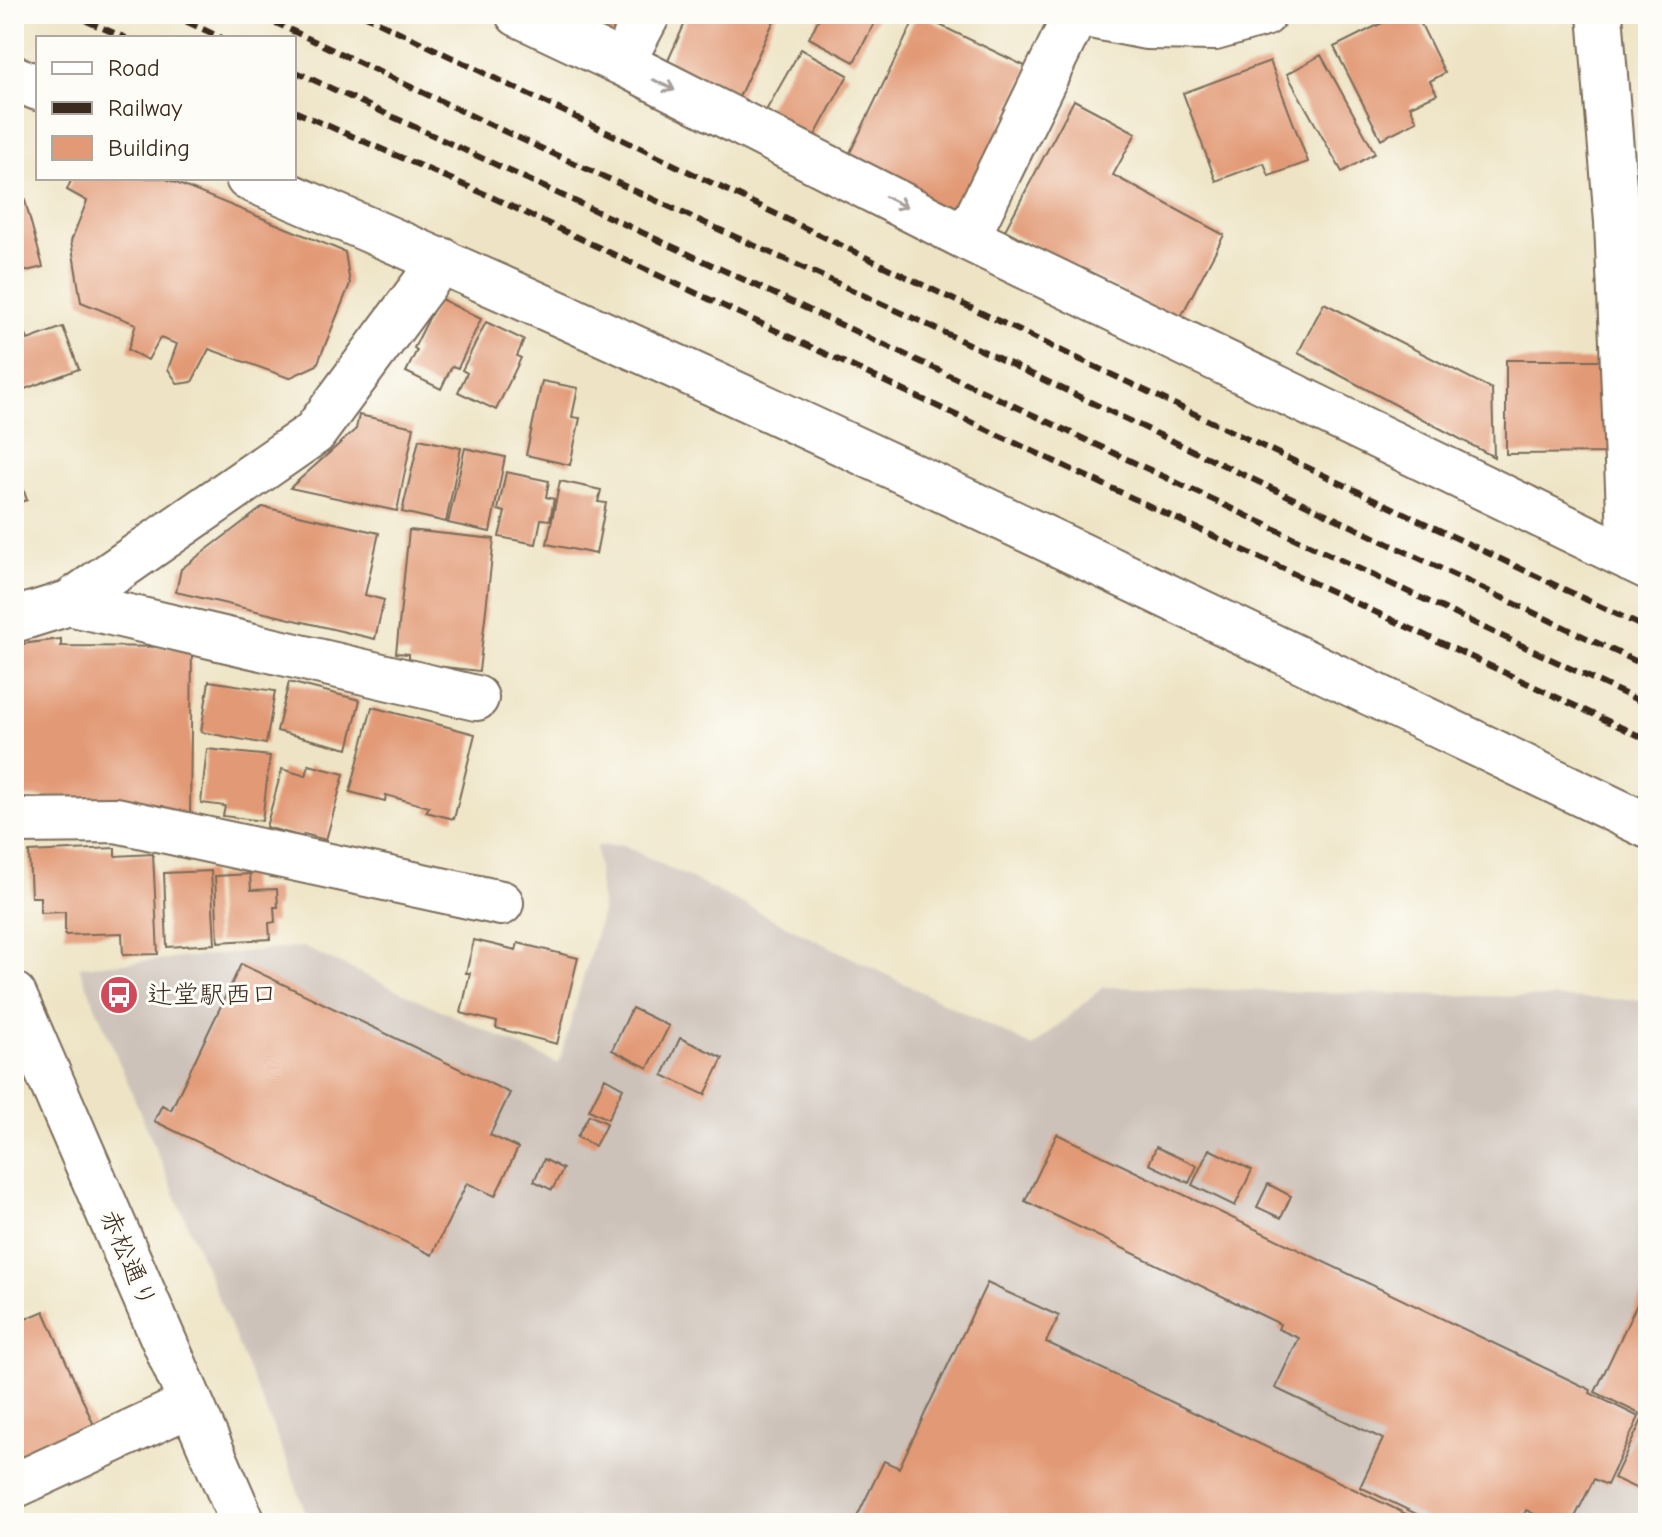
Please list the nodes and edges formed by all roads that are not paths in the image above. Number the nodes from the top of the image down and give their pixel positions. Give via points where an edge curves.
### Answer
1 (518, 14) edge
2 (648, 14) edge
3 (1078, 14) edge
4 (1264, 14) edge
5 (1600, 14) edge
6 (622, 63) junction
7 (14, 78) edge
8 (36, 87) edge
9 (253, 180) edge
10 (1632, 215) edge
11 (967, 238) junction
12 (442, 260) junction
13 (1639, 563) edge
14 (69, 603) junction
15 (14, 620) edge
16 (476, 698) dead end
17 (14, 821) edge
18 (1648, 826) edge
19 (501, 903) dead end
20 (14, 995) edge
21 (191, 1404) junction
22 (14, 1486) edge
23 (243, 1523) edge

1 - 6 street
2 - 6 street
3 - 4 street via 1146,27 1215,28
3 - 11 street
5 - 10 street
6 -> 11 street
7 - 8 street
9 - 12 street
10 - 13 street
11 - 13 street
12 - 14 street via 314,433
12 - 18 street via 737,392
14 - 15 street
14 - 16 street
17 - 19 street via 116,820
20 - 21 street, 赤松通り
21 - 22 street
21 - 23 street, 赤松通り

